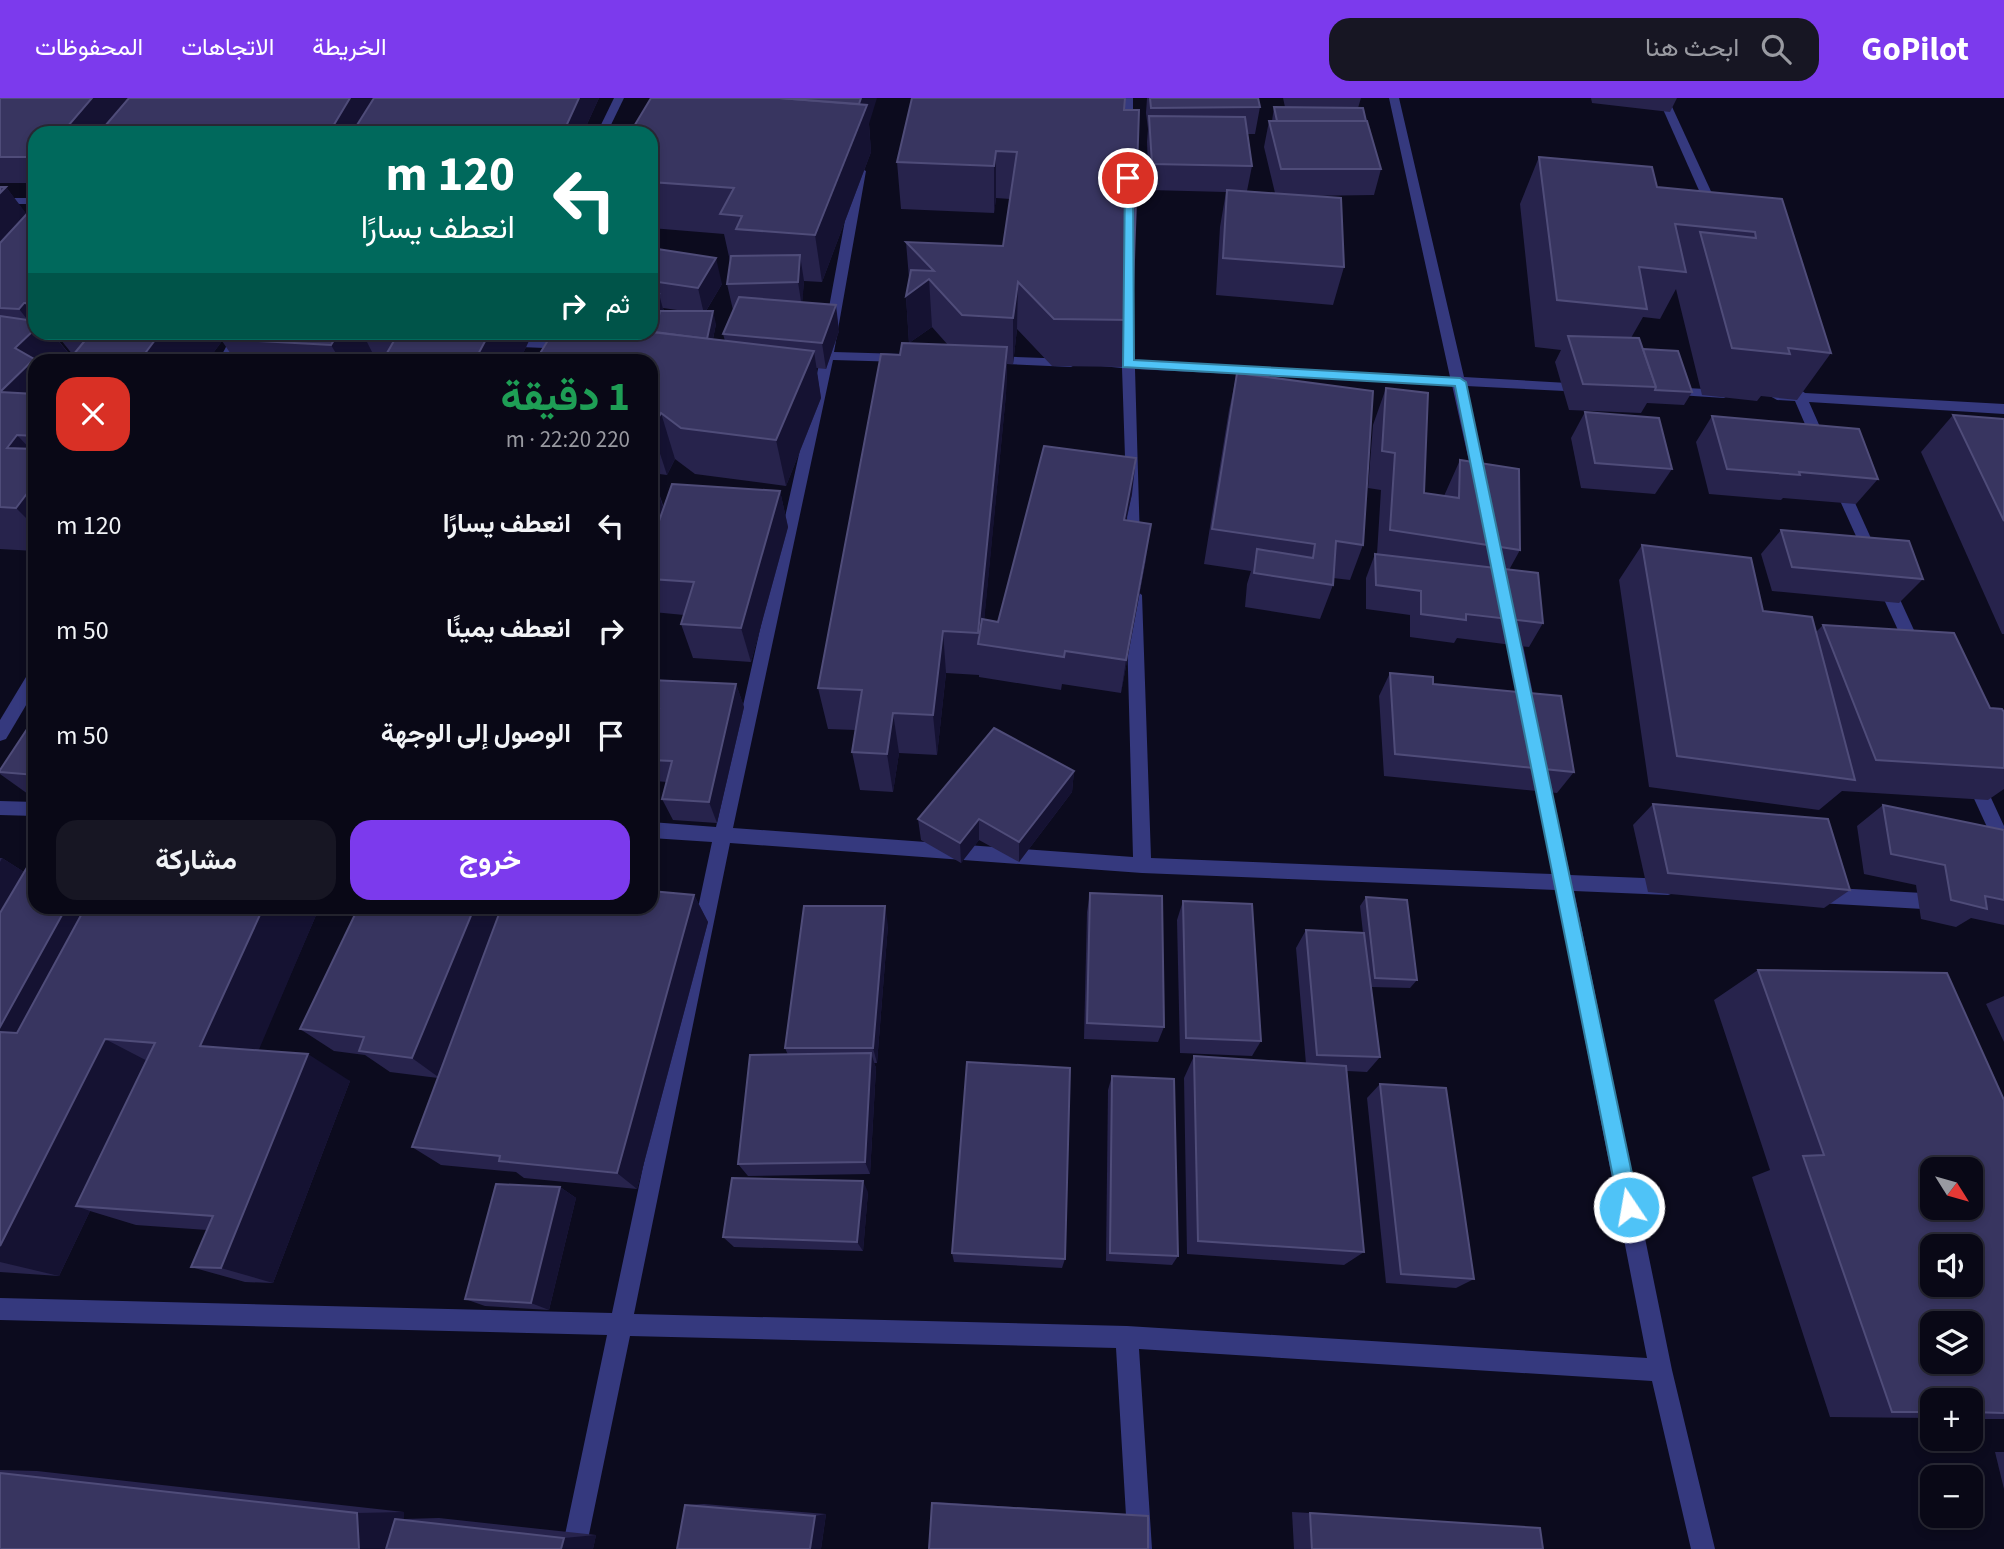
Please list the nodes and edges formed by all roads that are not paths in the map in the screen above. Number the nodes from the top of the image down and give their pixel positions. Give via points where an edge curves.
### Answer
1 (619, 98) edge
2 (1128, 98) edge
3 (1395, 98) edge
4 (1662, 98) edge
5 (606, 126) edge
6 (1128, 151) edge
7 (863, 152) edge
8 (0, 201) edge
9 (28, 201) edge
10 (1720, 223) edge
11 (1128, 337) edge
12 (504, 342) edge
13 (585, 346) edge
14 (800, 355) edge
15 (827, 356) junction
16 (923, 358) edge
17 (977, 360) edge
18 (1128, 364) junction
19 (1460, 382) junction
20 (1596, 388) edge
21 (1650, 390) edge
22 (1797, 391) junction
23 (1732, 394) edge
24 (1759, 396) edge
25 (2004, 408) edge
26 (1485, 503) edge
27 (1505, 598) edge
28 (1925, 672) edge
29 (28, 688) edge
30 (0, 734) edge
31 (1964, 759) edge
32 (0, 808) edge
33 (28, 809) edge
34 (658, 830) edge
35 (723, 833) junction
36 (2004, 846) edge
37 (1142, 865) junction
38 (1563, 882) junction
39 (1687, 888) edge
40 (1798, 894) edge
41 (1963, 903) edge
42 (0, 1308) edge
43 (620, 1325) junction
44 (1127, 1337) junction
45 (1661, 1370) junction
46 (574, 1549) edge
47 (1140, 1549) edge
48 (1703, 1549) edge

1 - 5 street
2 - 6 street
3 - 19 street
4 - 10 street
7 - 15 street
8 - 9 street
11 - 18 street
12 - 13 street
14 - 15 street
15 - 16 street
15 - 35 street
17 - 18 street
18 - 19 street
18 - 37 street
19 - 20 street
19 - 26 street
21 - 23 street
22 - 24 street
22 - 25 street
22 - 28 street
27 - 38 street
29 - 30 street
31 - 36 street
32 - 33 street
34 - 35 street
35 - 37 street
35 - 43 street
37 - 38 street
38 - 39 street
38 - 45 street
40 - 41 street
42 - 43 street
43 - 44 street
43 - 46 street
44 - 45 street
44 - 47 street
45 - 48 street

